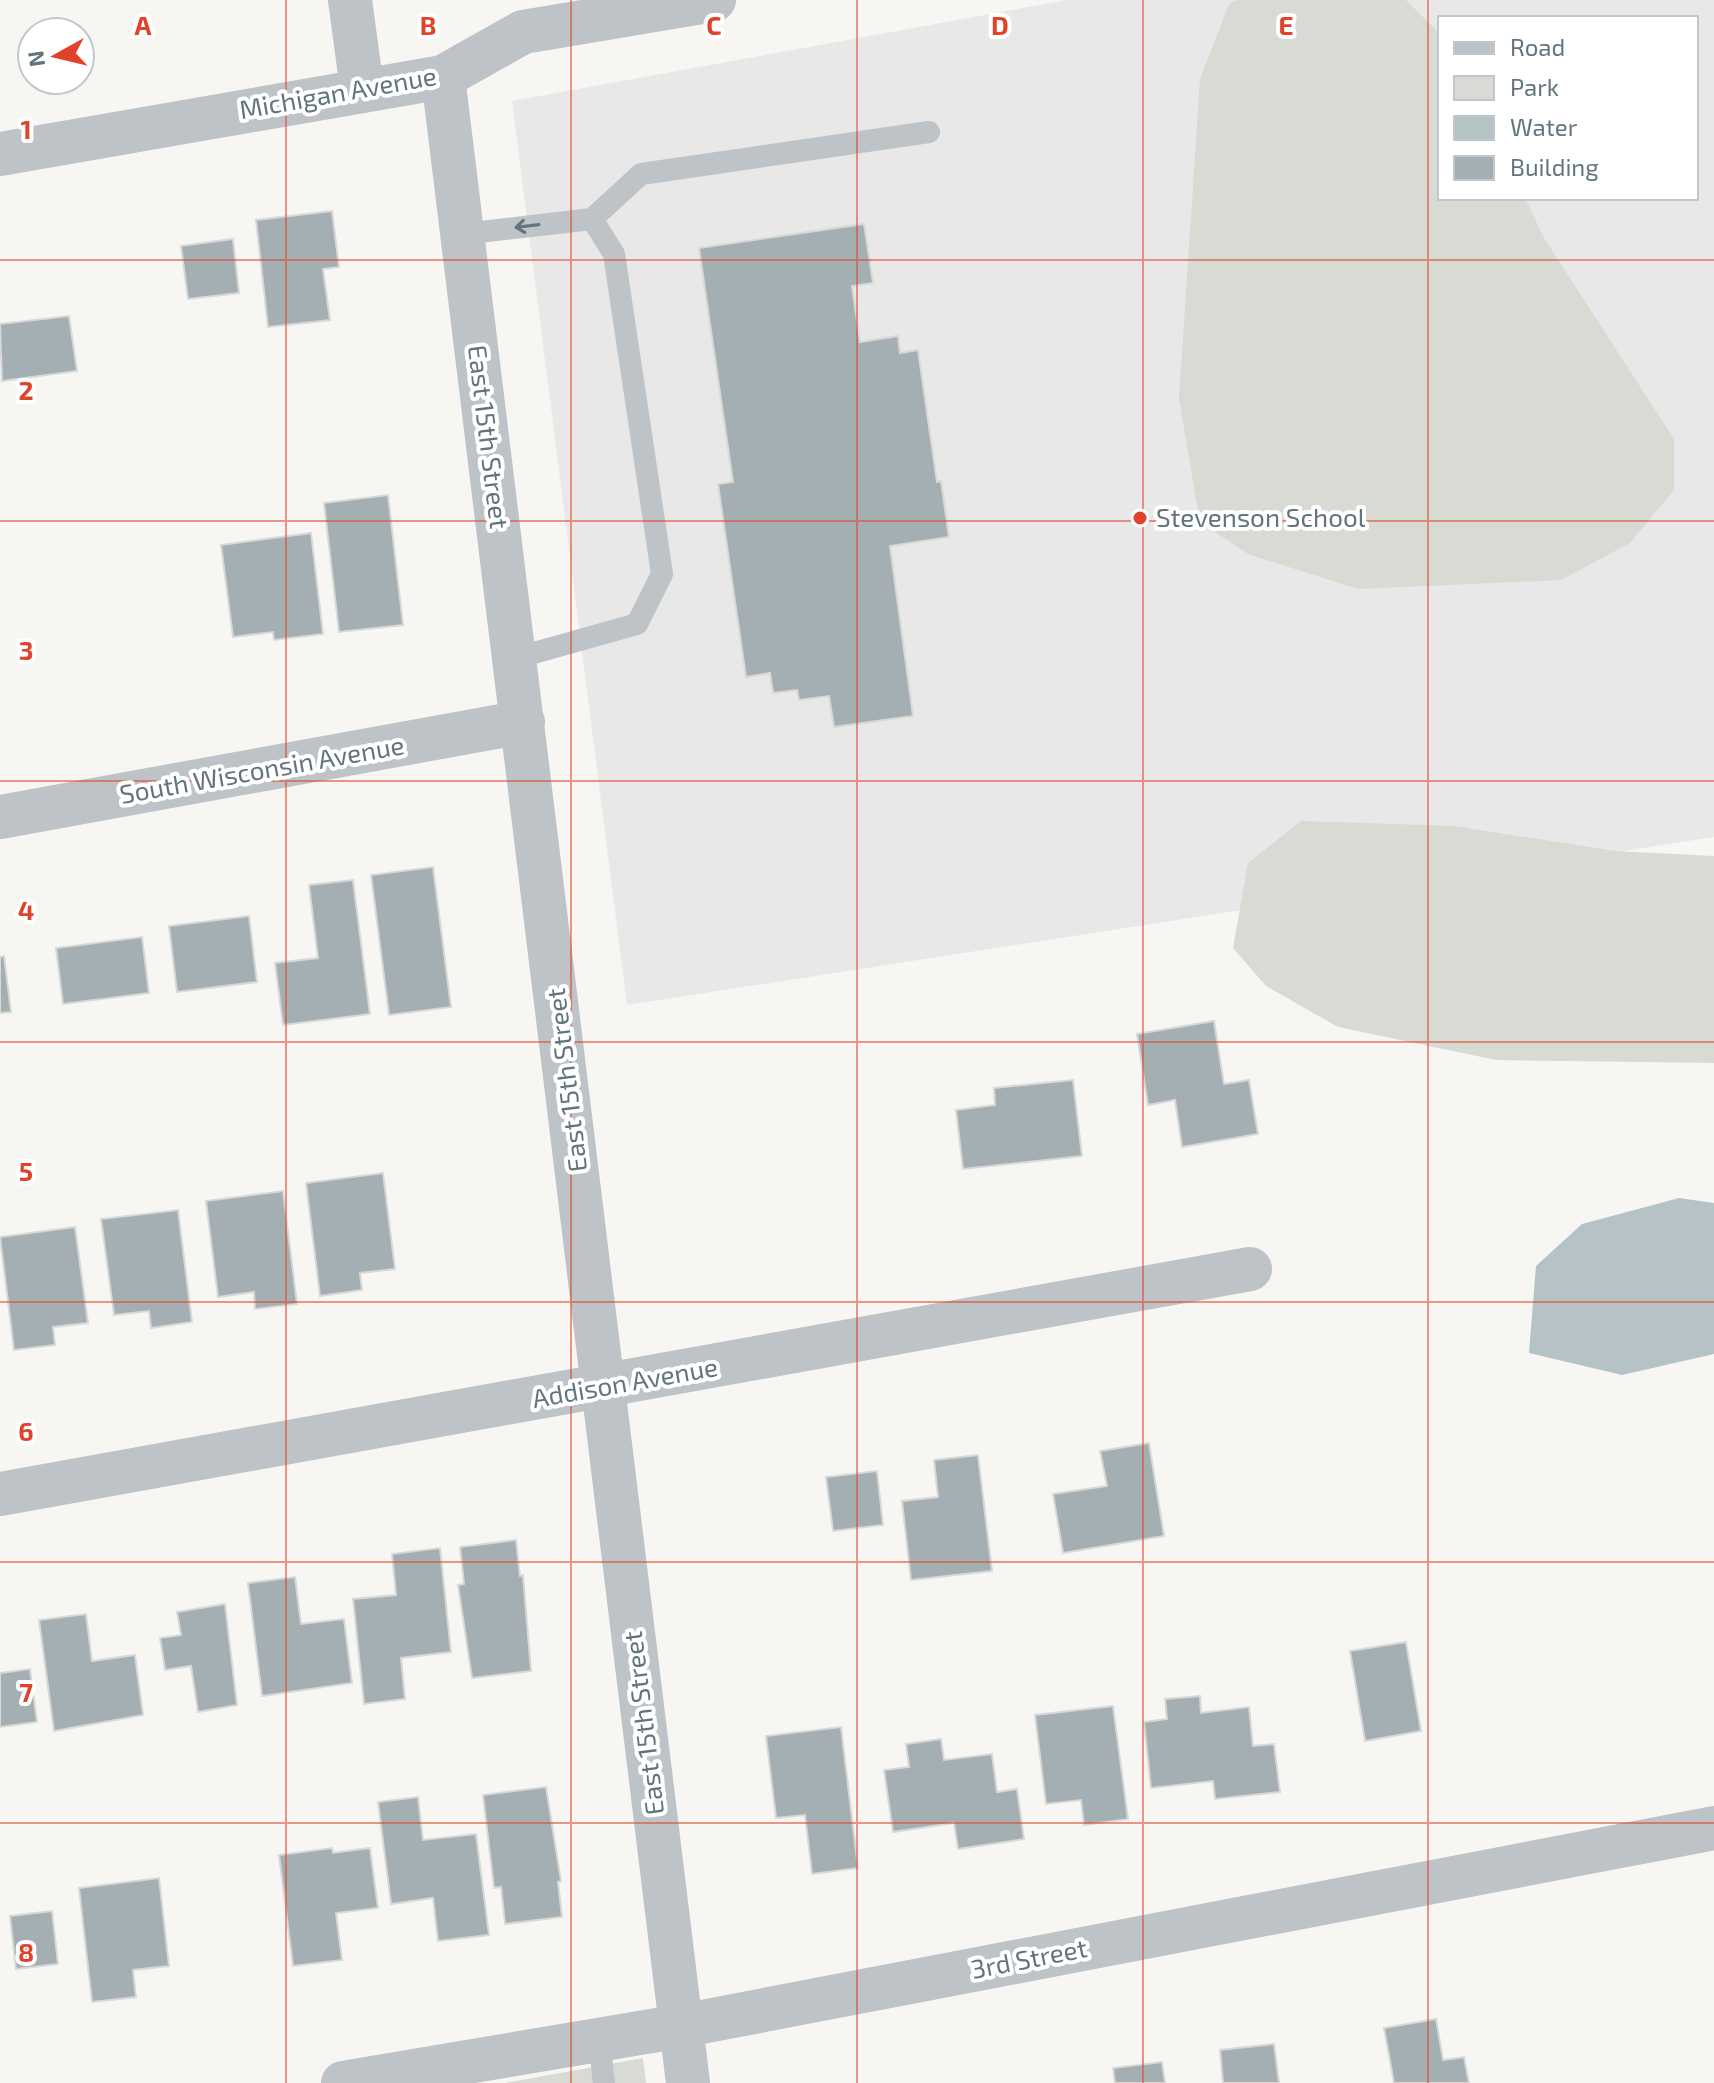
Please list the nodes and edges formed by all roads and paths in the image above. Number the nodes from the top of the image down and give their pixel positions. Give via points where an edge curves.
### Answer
1 (350, 0) edge
2 (714, 0) edge
3 (443, 77) junction
4 (362, 89) junction
5 (929, 132) dead end
6 (0, 154) edge
7 (592, 219) junction
8 (463, 234) junction
9 (516, 658) junction
10 (523, 722) junction
11 (0, 817) edge
12 (1250, 1269) dead end
13 (604, 1387) junction
14 (0, 1494) edge
15 (1714, 1828) edge
16 (681, 2026) junction
17 (599, 2039) junction
18 (343, 2083) edge
19 (604, 2083) edge
20 (688, 2083) edge

1 - 4 street
2 - 3 street, Michigan Avenue via 523,32
3 - 4 street, Michigan Avenue
3 - 8 street, East 15th Street
4 - 6 street, Michigan Avenue
5 - 7 lane via 641,174
7 -> 8 lane
7 - 9 lane via 614,254 662,574 637,624
8 - 9 street, East 15th Street
9 - 10 street, East 15th Street
10 - 11 street, South Wisconsin Avenue
10 - 13 street, East 15th Street
12 - 13 street, Addison Avenue
13 - 14 street, Addison Avenue
13 - 16 street, East 15th Street
15 - 16 street, 3rd Street
16 - 17 street, 3rd Street
16 - 20 street, East 15th Street
17 - 18 street, 3rd Street
17 - 19 lane

